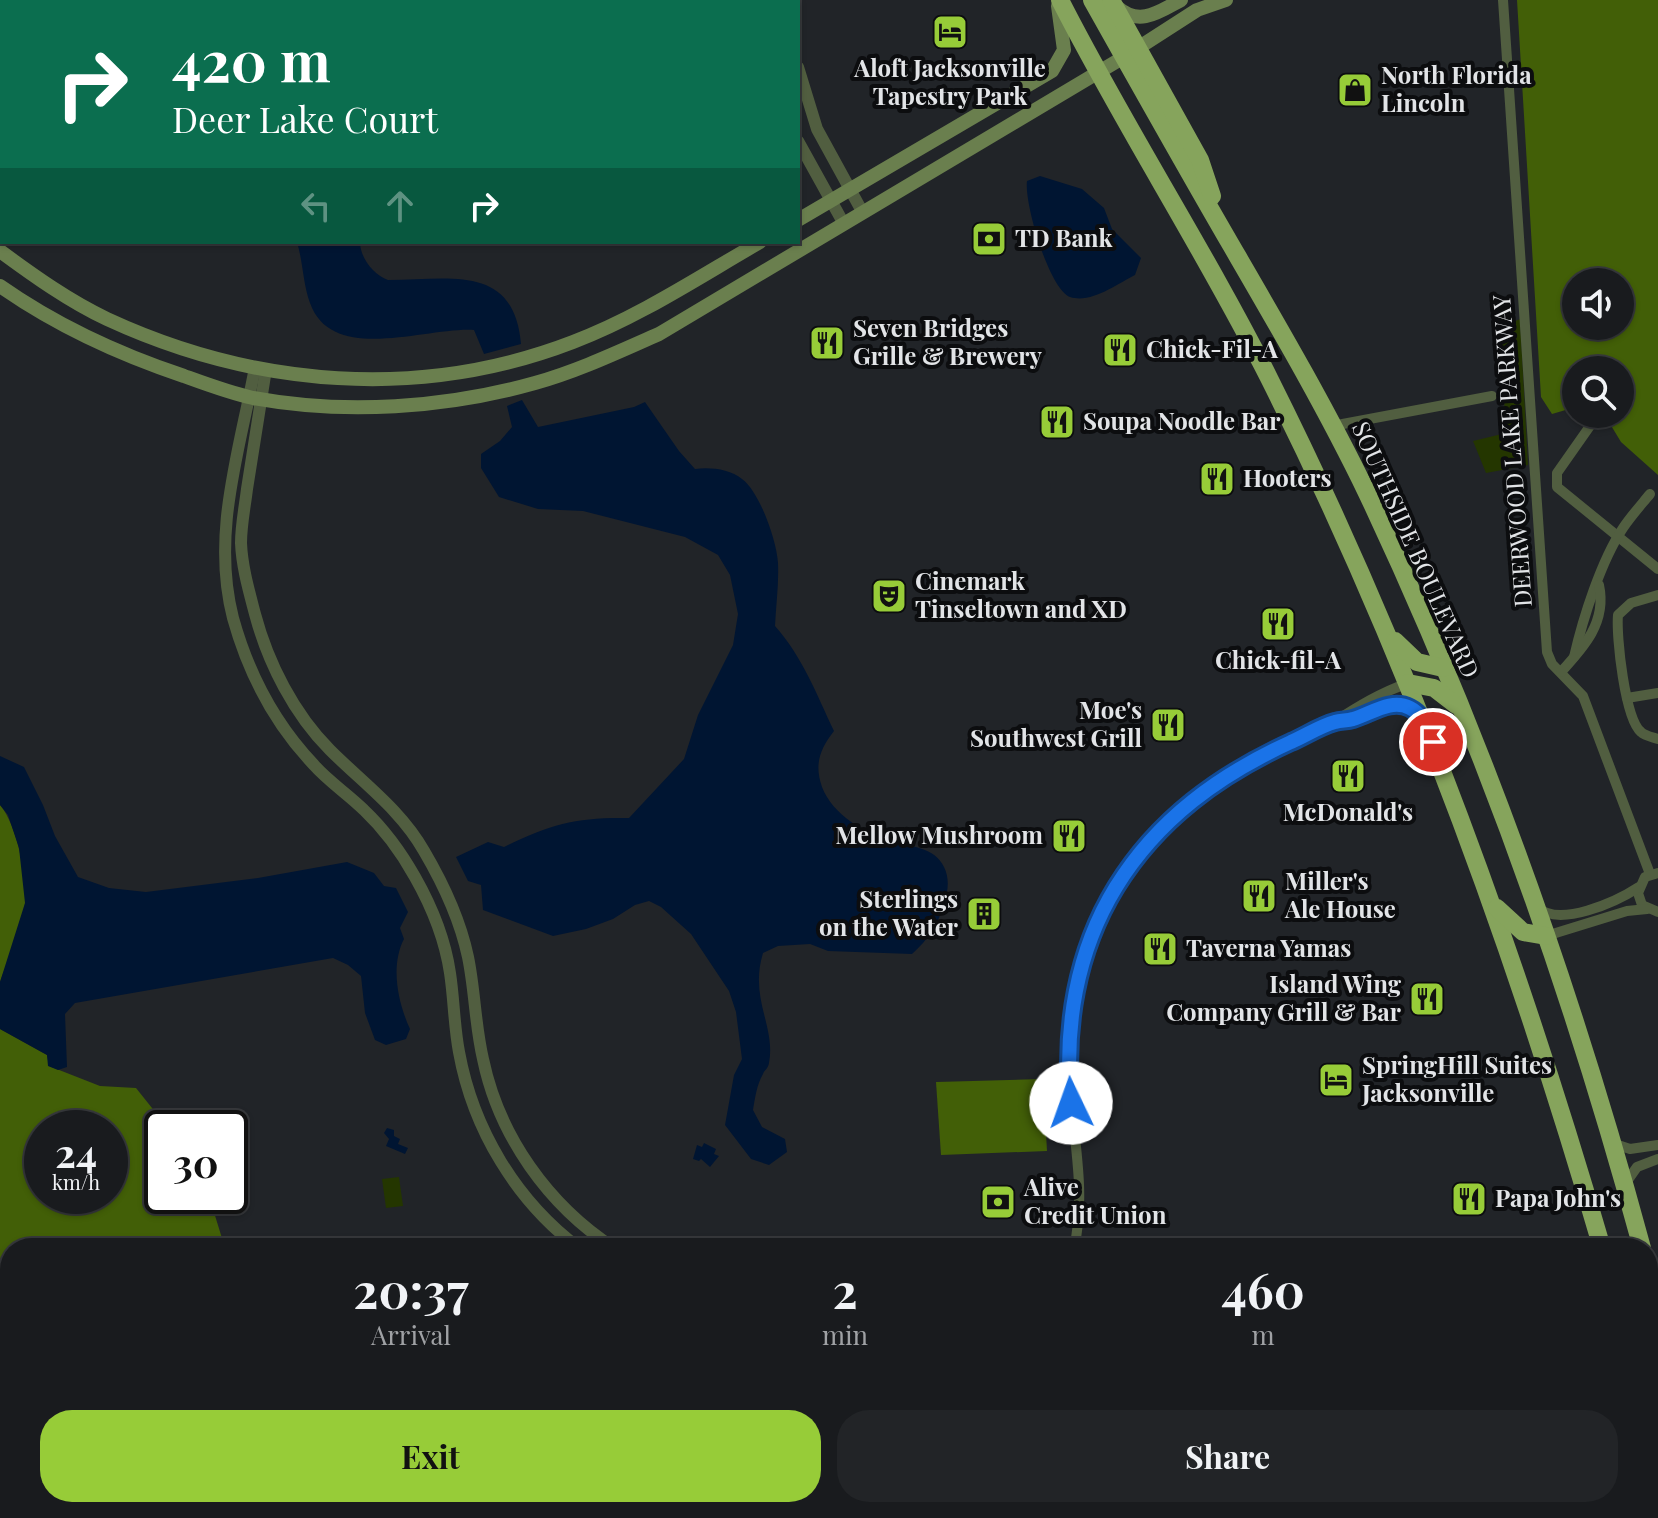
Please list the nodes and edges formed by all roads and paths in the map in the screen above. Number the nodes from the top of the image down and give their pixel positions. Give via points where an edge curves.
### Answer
1 (1058, 0) edge
2 (1092, 0) edge
3 (1181, 0) edge
4 (1225, 0) edge
5 (1503, 0) edge
6 (1112, 1) edge
7 (1130, 52) junction
8 (1097, 72) junction
9 (800, 74) edge
10 (800, 145) edge
11 (850, 190) junction
12 (831, 201) junction
13 (863, 213) junction
14 (800, 219) edge
15 (844, 224) junction
16 (757, 244) edge
17 (0, 251) edge
18 (0, 286) edge
19 (260, 368) junction
20 (1492, 396) dead end
21 (256, 398) junction
22 (1332, 426) junction
23 (1589, 428) edge
24 (1650, 494) dead end
25 (1618, 536) junction
26 (1658, 569) edge
27 (1598, 583) junction
28 (1658, 595) edge
29 (1586, 616) junction
30 (1598, 617) junction
31 (1384, 625) junction
32 (268, 652) junction
33 (245, 655) junction
34 (1574, 657) junction
35 (273, 665) junction
36 (1443, 668) junction
37 (1561, 672) junction
38 (254, 676) junction
39 (1408, 683) junction
40 (1658, 693) edge
41 (1627, 698) junction
42 (1461, 710) junction
43 (1424, 720) junction
44 (1334, 722) junction
45 (1658, 739) edge
46 (376, 793) junction
47 (364, 809) junction
48 (1654, 873) edge
49 (1639, 887) junction
50 (1492, 903) junction
51 (1535, 904) junction
52 (1652, 910) edge
53 (1546, 936) junction
54 (482, 1057) junction
55 (461, 1061) junction
56 (1612, 1143) junction
57 (1658, 1145) edge
58 (1658, 1159) edge
59 (1625, 1184) junction
60 (565, 1238) edge
61 (602, 1238) edge
62 (1075, 1238) edge
63 (1599, 1238) edge
64 (1639, 1238) edge

1 - 8 highway
1 - 11 main road via 1064,50 1052,71
2 - 7 highway, SOUTHSIDE BOULEVARD
3 - 6 main road via 1140,18 1126,15
4 - 7 main road via 1197,10
5 - 37 street, DEERWOOD LAKE PARKWAY via 1545,637 1552,664
6 - 7 highway
7 - 8 main road
7 - 22 highway, SOUTHSIDE BOULEVARD
8 - 13 main road
8 - 31 highway via 1255,351
9 - 11 street via 814,121
10 - 12 street
11 - 12 main road
11 - 13 street
12 - 14 main road
12 - 15 street
13 - 15 main road
15 - 21 main road via 659,334 535,383 431,403 348,407
16 - 19 main road via 611,326 511,361 385,380 332,380
17 - 19 main road via 105,318 190,352
18 - 21 main road via 95,343
19 - 21 street
20 - 22 street
21 - 32 street via 241,541 248,587
21 - 33 street via 228,497 224,540 233,616
22 - 36 highway, SOUTHSIDE BOULEVARD
23 - 25 street via 1557,473 1557,487
24 - 25 street
25 - 26 street
25 - 27 street
27 - 29 street
27 - 30 street
28 - 41 street via 1631,603 1618,615
29 - 30 street
29 - 34 street
30 - 34 street via 1593,635
31 - 36 highway via 1417,662
31 - 39 highway
32 - 33 street
32 - 35 street
33 - 38 street
34 - 37 street
35 - 38 street
35 - 46 street via 306,723
36 - 42 highway, SOUTHSIDE BOULEVARD
37 - 48 street, DEERWOOD LAKE PARKWAY via 1583,696
38 - 47 street via 300,750
39 - 42 highway via 1434,688
39 - 43 highway
39 - 44 street via 1353,707
40 - 41 street
41 - 45 street via 1641,733
42 - 51 highway, SOUTHSIDE BOULEVARD
43 - 44 street via 1409,707 1397,705
43 - 50 highway
44 - 62 street via 1251,761 1183,807 1132,864 1101,915 1070,1022 1068,1075 1079,1199
46 - 47 street
46 - 54 street via 415,837 450,899 468,957
47 - 55 street via 398,849 437,922 450,971
48 - 49 street
49 - 51 street via 1564,916 1547,914
49 - 52 street via 1639,899
50 - 53 highway via 1523,932
50 - 63 highway via 1549,1068
51 - 53 highway, SOUTHSIDE BOULEVARD
52 - 53 street via 1627,911
53 - 56 highway, SOUTHSIDE BOULEVARD
54 - 55 street
54 - 61 street via 498,1109 531,1168 569,1212
55 - 60 street via 475,1112 513,1182
56 - 57 street via 1630,1149
56 - 59 highway, SOUTHSIDE BOULEVARD
58 - 59 street via 1637,1167
59 - 64 highway, SOUTHSIDE BOULEVARD

